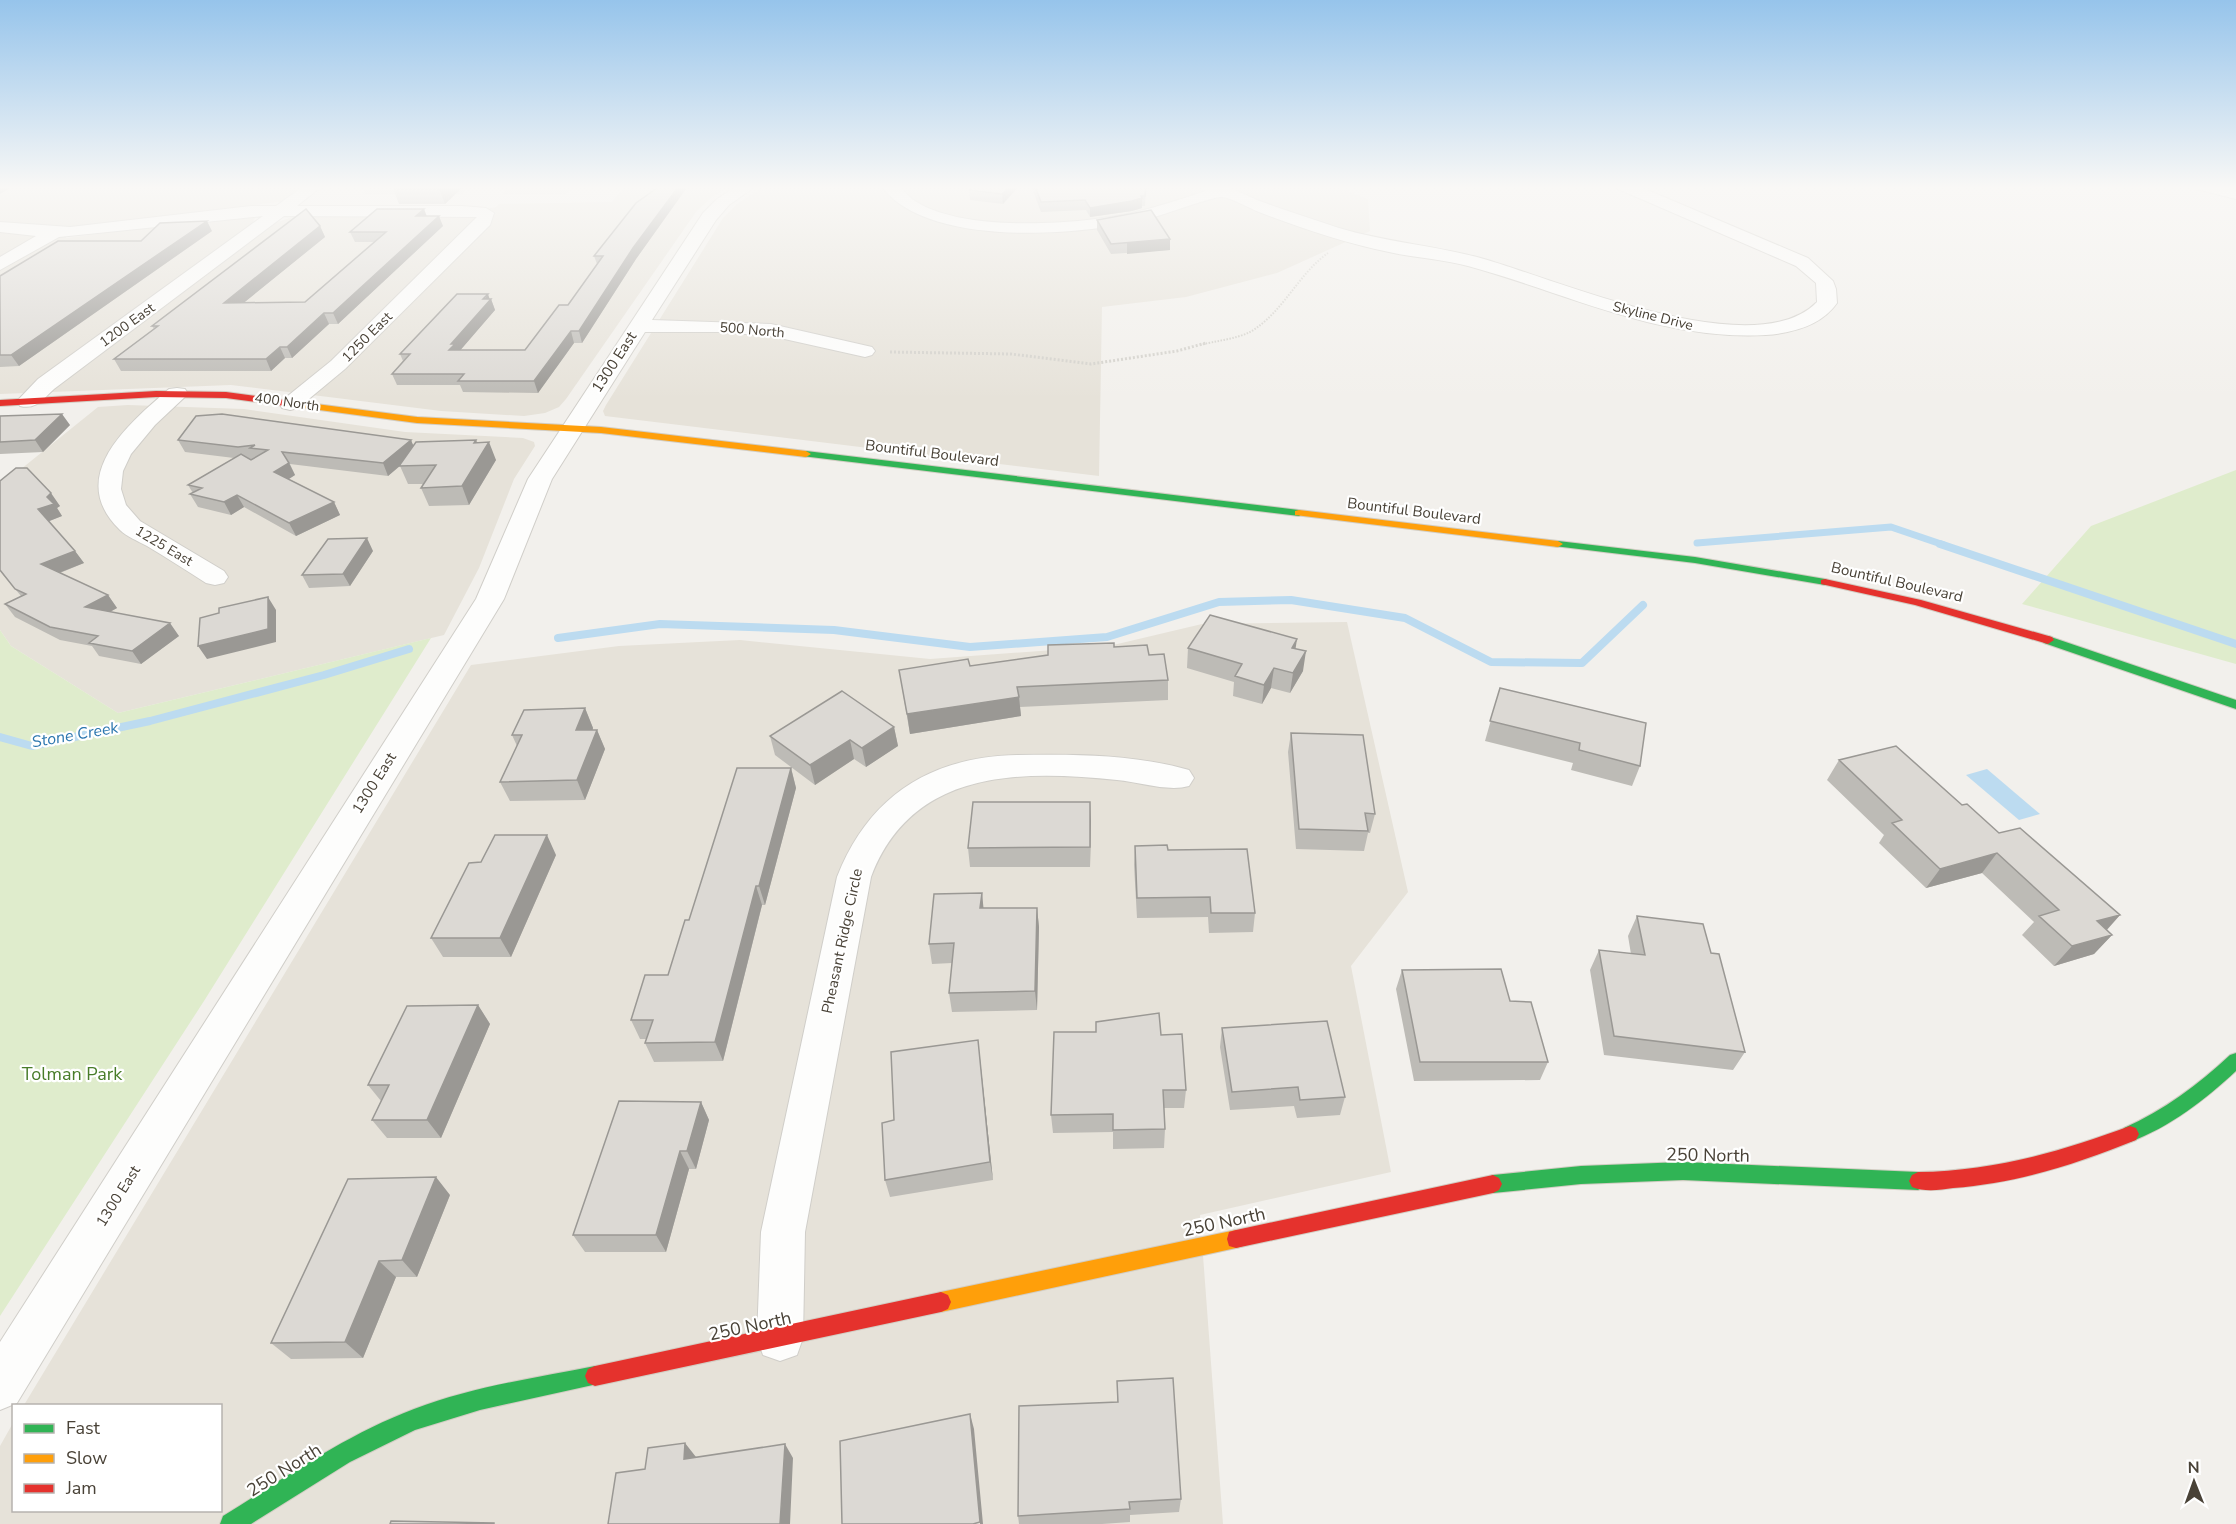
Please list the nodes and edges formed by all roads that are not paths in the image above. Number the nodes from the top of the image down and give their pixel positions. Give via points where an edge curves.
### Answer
1 (13, 257) edge
2 (219, 257) edge
3 (448, 257) edge
4 (684, 257) edge
5 (1449, 257) edge
6 (1791, 257) edge
7 (0, 265) edge
8 (638, 326) junction
9 (865, 351) road end
10 (177, 394) junction
11 (28, 401) junction
12 (0, 403) edge
13 (290, 403) junction
14 (572, 427) junction
15 (215, 577) dead end
16 (2236, 705) edge
17 (1178, 778) dead end
18 (2236, 1060) edge
19 (780, 1338) junction
20 (0, 1386) edge
21 (231, 1524) edge

1 - 7 street
2 - 11 street, 1200 East
3 - 13 street, 1250 East via 347,358
4 - 8 street, 1300 East
5 - 6 street, Skyline Drive via 1638,315 1701,328 1743,330 1779,327 1815,315 1827,303 1824,282
8 - 9 street, 500 North via 770,330
8 - 14 street, 1300 East
10 - 11 main road, 400 North
10 - 13 main road, 400 North via 242,396
10 - 15 street, 1225 East via 145,422 115,461 109,486 111,499 129,524
11 - 12 main road, 400 North
13 - 14 main road, 400 North via 443,423
14 - 16 main road, Bountiful Boulevard via 1758,570 1866,590 1989,621
14 - 20 street, 1300 East via 540,479 490,599
17 - 19 street, Pheasant Ridge Circle via 1086,766 979,770 928,788 899,807 875,832 854,877 783,1232
18 - 19 main road, 250 North via 2198,1096 2119,1140 1976,1177 1930,1181 1683,1171 1543,1178 1480,1186
19 - 21 main road, 250 North via 502,1395 414,1420 320,1468

